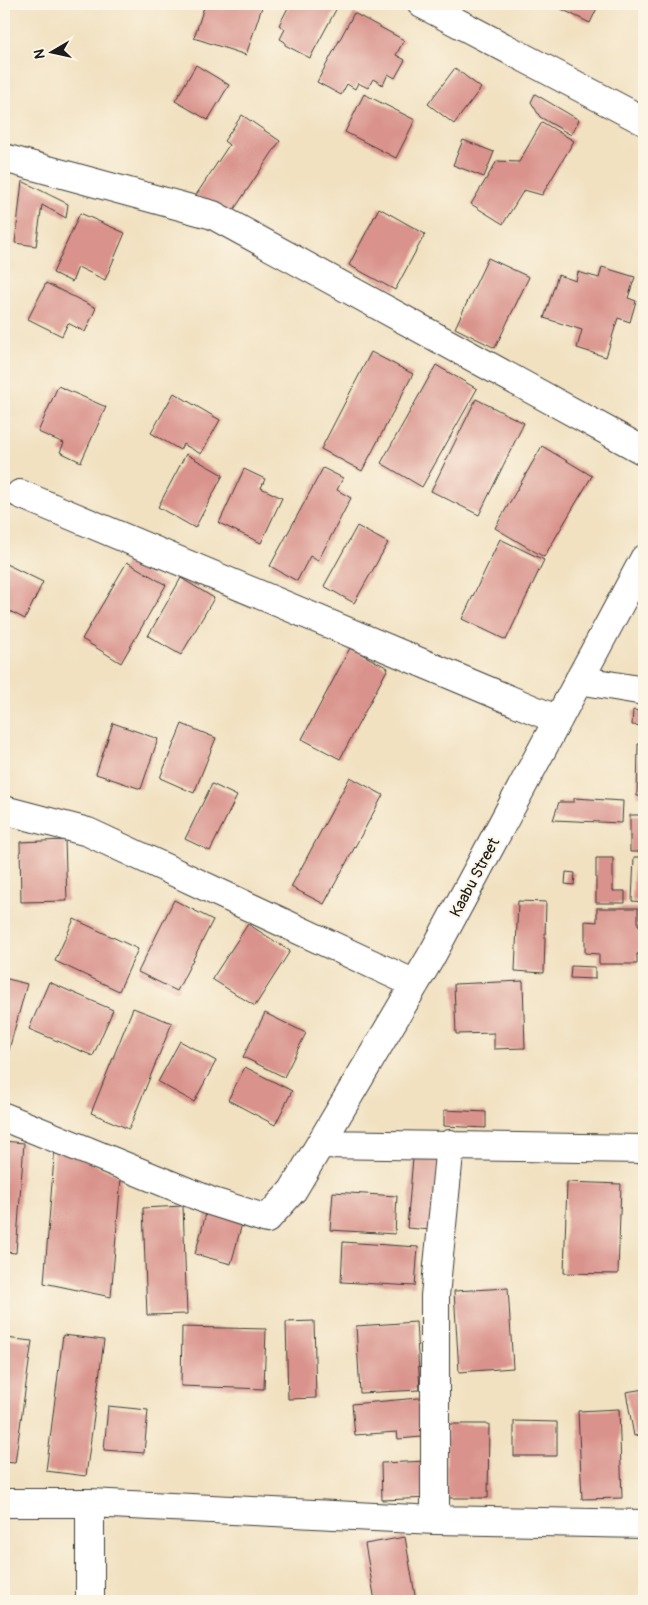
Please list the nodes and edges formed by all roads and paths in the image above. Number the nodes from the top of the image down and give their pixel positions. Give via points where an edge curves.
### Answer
1 (422, 4) edge
2 (644, 121) edge
3 (4, 158) edge
4 (644, 450) edge
5 (20, 494) dead end
6 (644, 559) edge
7 (579, 680) junction
8 (644, 692) edge
9 (558, 720) junction
10 (4, 810) edge
11 (415, 984) junction
12 (4, 1117) edge
13 (320, 1144) junction
14 (450, 1144) junction
15 (644, 1149) edge
16 (4, 1503) edge
17 (90, 1503) junction
18 (435, 1520) junction
19 (644, 1524) edge
20 (90, 1601) edge

1 - 2 street
3 - 4 street via 213,215
5 - 9 street
6 - 7 street, Kaabu Street
7 - 8 street
7 - 9 street, Kaabu Street
9 - 11 street, Kaabu Street
10 - 11 street via 88,832
11 - 13 street, Kaabu Street
12 - 13 street, Kaabu Street via 210,1200 267,1219 294,1190
13 - 14 street
14 - 15 street
14 - 18 street via 435,1296
16 - 17 street
17 - 18 street
17 - 20 street
18 - 19 street

